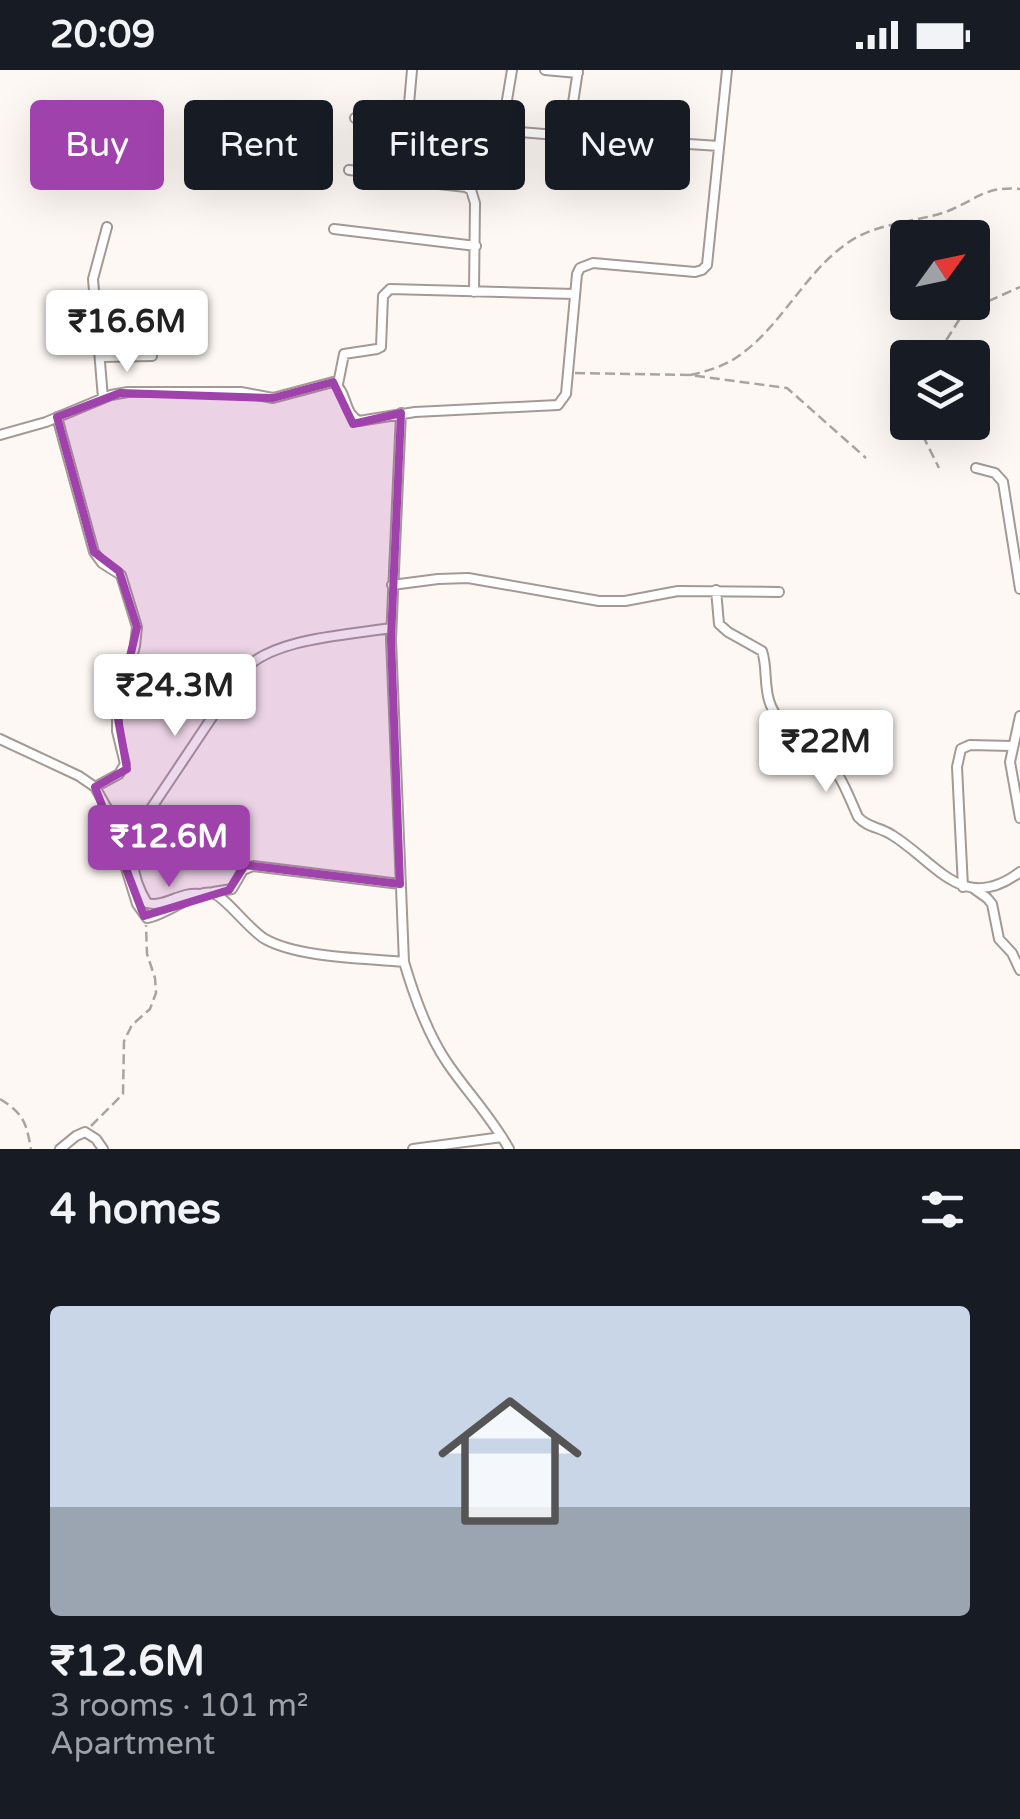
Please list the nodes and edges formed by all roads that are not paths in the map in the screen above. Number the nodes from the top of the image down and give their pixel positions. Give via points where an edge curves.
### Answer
1 (412, 70) edge
2 (512, 70) edge
3 (545, 70) edge
4 (726, 70) edge
5 (578, 72) edge
6 (410, 100) edge
7 (507, 100) edge
8 (574, 100) edge
9 (690, 144) edge
10 (719, 146) junction
11 (349, 170) dead end
12 (353, 170) edge
13 (471, 190) edge
14 (107, 227) dead end
15 (334, 228) dead end
16 (476, 246) junction
17 (474, 292) junction
18 (575, 294) junction
19 (152, 356) dead end
20 (100, 357) junction
21 (338, 384) junction
22 (103, 398) junction
23 (401, 413) junction
24 (57, 418) junction
25 (0, 436) edge
26 (976, 468) dead end
27 (392, 585) junction
28 (1020, 589) edge
29 (716, 590) junction
30 (780, 592) dead end
31 (391, 628) junction
32 (1020, 716) edge
33 (0, 740) edge
34 (1012, 746) junction
35 (95, 787) junction
36 (1020, 818) edge
37 (1020, 872) edge
38 (400, 884) junction
39 (968, 887) junction
40 (204, 893) junction
41 (404, 962) junction
42 (1020, 970) edge
43 (502, 1137) junction
44 (60, 1149) edge
45 (102, 1149) edge
46 (413, 1149) edge
47 (508, 1149) edge

1 - 6 street
2 - 7 street
3 - 5 street
4 - 10 street
5 - 8 street
9 - 10 street
10 - 18 street via 709,259 702,270 593,262 580,268
11 - 12 street
13 - 16 street
14 - 20 street via 92,280
15 - 16 street
16 - 17 street
17 - 18 street
17 - 21 street via 386,292 381,346 344,354
18 - 23 street via 566,394 558,405
19 - 20 street
20 - 22 street
21 - 22 street via 273,398 128,392
21 - 23 street via 353,419
22 - 24 street
23 - 27 street
24 - 25 street
24 - 35 street via 94,552 120,575 137,627 117,713 125,764
26 - 28 street via 1003,482
27 - 29 street via 468,578 598,601
27 - 31 street
29 - 30 street
29 - 39 street via 719,624 762,651 771,708 789,732 828,760 858,817
31 - 38 street
31 - 40 street via 274,650 243,672 134,843 134,874 147,903
32 - 34 street
33 - 35 street
34 - 36 street
34 - 39 street via 970,745 959,755
35 - 40 street via 147,918
37 - 39 street
38 - 40 street via 253,866 232,888
38 - 41 street
39 - 42 street via 992,904 999,940
40 - 41 street via 285,948
41 - 43 street via 442,1054
43 - 46 street
43 - 47 street
44 - 45 street via 84,1132

